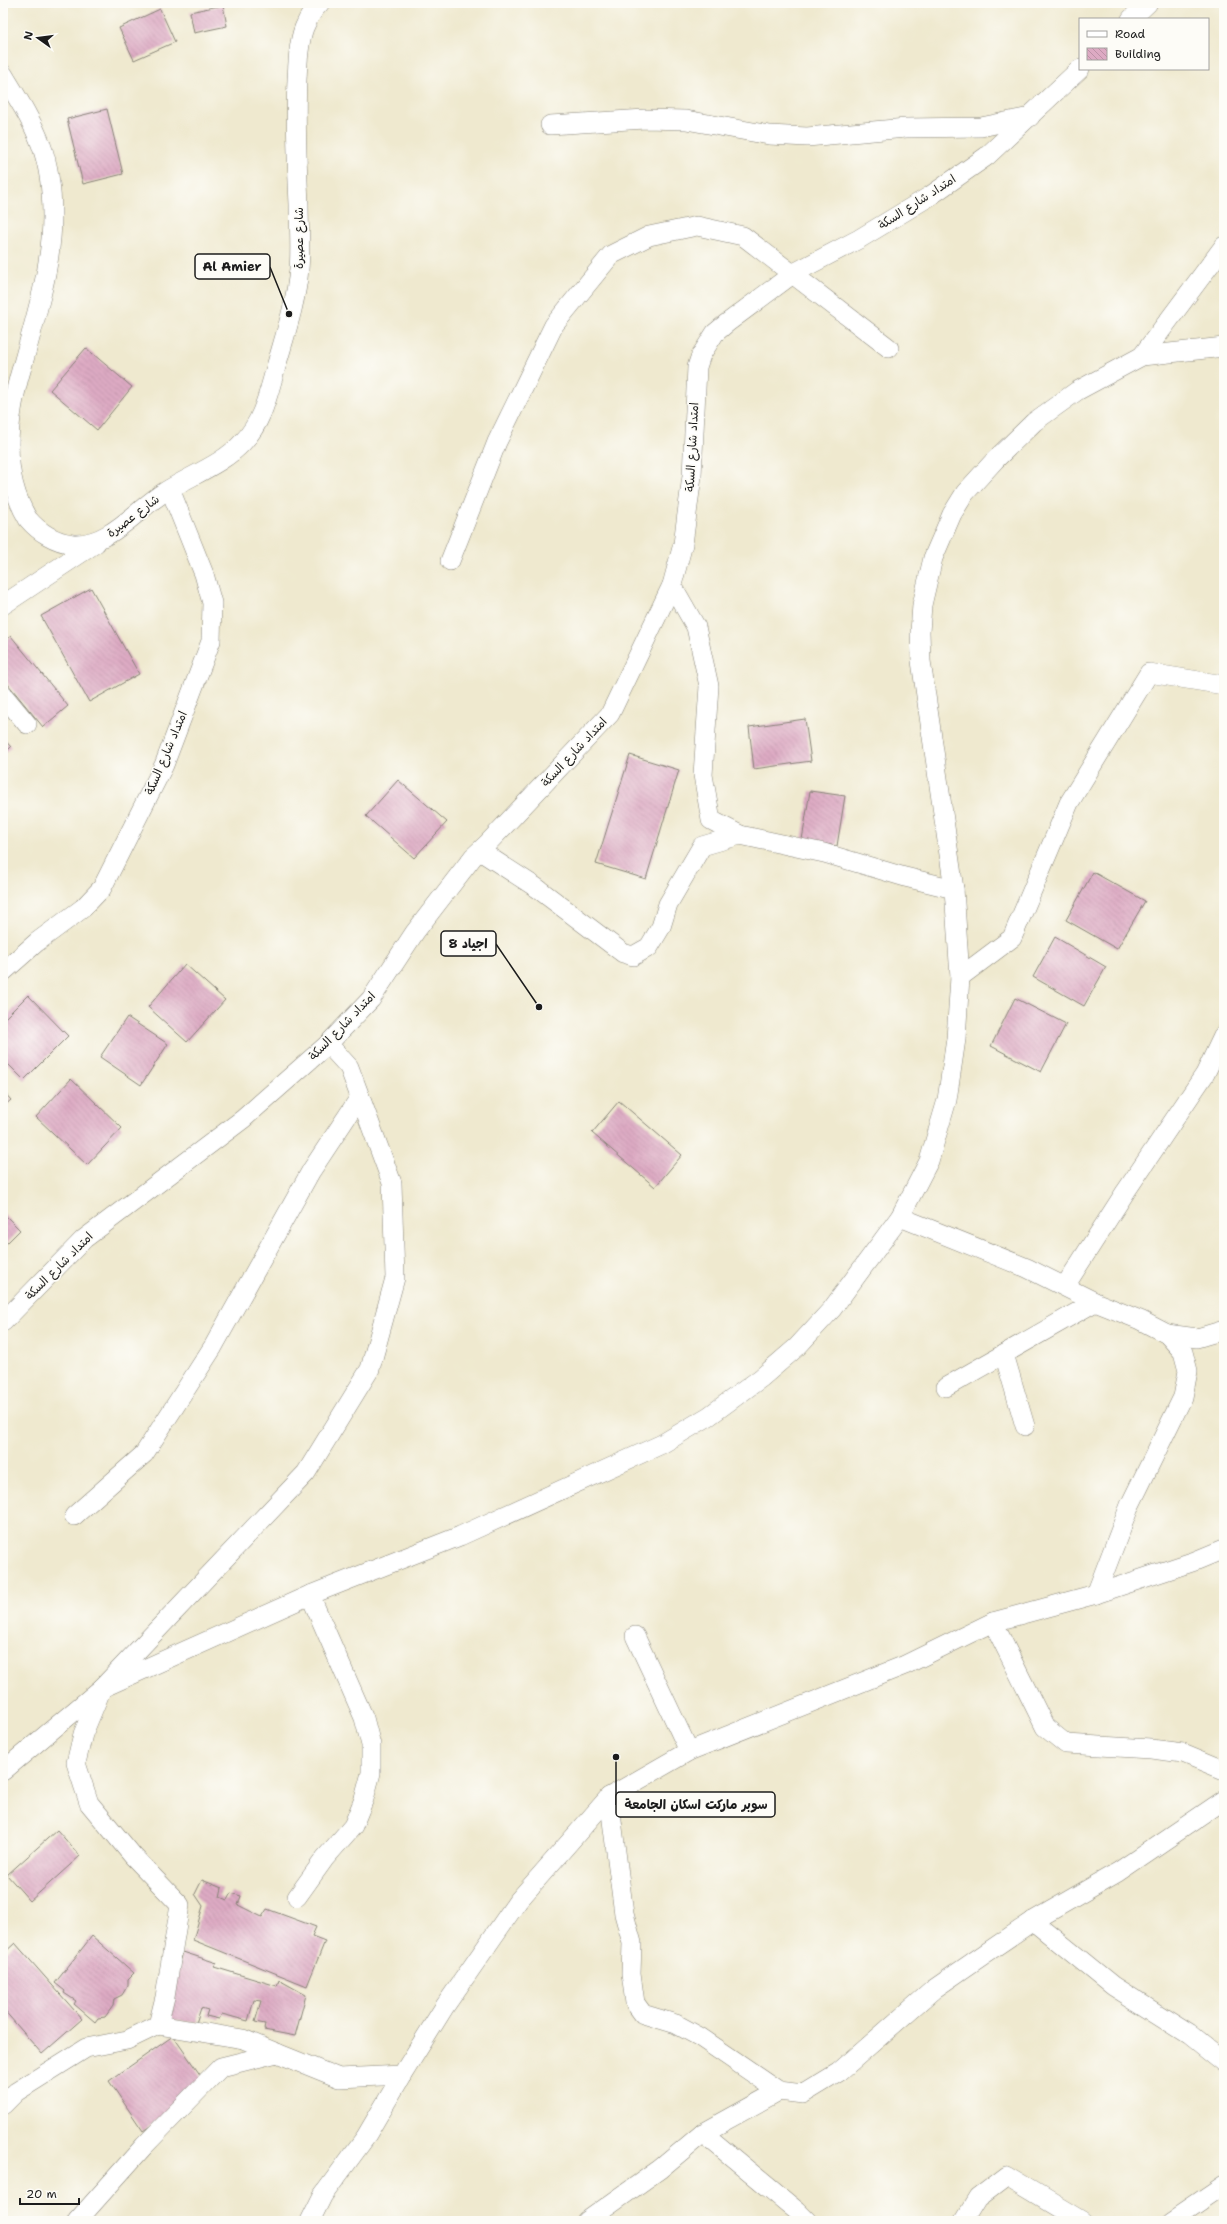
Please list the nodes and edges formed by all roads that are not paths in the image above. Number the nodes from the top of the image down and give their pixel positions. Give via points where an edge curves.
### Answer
1 (320, 3) edge
2 (1148, 3) edge
3 (1132, 18) edge
4 (1079, 70) edge
5 (3, 74) edge
6 (1031, 116) junction
7 (550, 125) dead end
8 (1224, 246) edge
9 (794, 273) junction
10 (1224, 347) edge
11 (889, 348) dead end
12 (1142, 356) junction
13 (170, 489) junction
14 (101, 539) junction
15 (450, 561) dead end
16 (672, 585) junction
17 (3, 605) edge
18 (1224, 685) edge
19 (3, 695) edge
20 (27, 724) dead end
21 (740, 834) junction
22 (480, 851) junction
23 (954, 889) junction
24 (3, 972) edge
25 (960, 977) junction
26 (1224, 1034) edge
27 (328, 1044) junction
28 (360, 1097) junction
29 (900, 1217) junction
30 (1065, 1286) junction
31 (1095, 1302) junction
32 (3, 1322) edge
33 (1224, 1330) edge
34 (1167, 1334) junction
35 (1004, 1354) junction
36 (946, 1387) dead end
37 (1024, 1426) dead end
38 (74, 1516) dead end
39 (1224, 1548) edge
40 (1096, 1594) junction
41 (310, 1595) junction
42 (993, 1622) junction
43 (635, 1636) dead end
44 (102, 1688) junction
45 (689, 1751) junction
46 (1224, 1770) edge
47 (3, 1771) edge
48 (609, 1797) junction
49 (1224, 1800) edge
50 (297, 1897) dead end
51 (1033, 1921) junction
52 (158, 2025) junction
53 (277, 2053) junction
54 (1224, 2062) edge
55 (402, 2075) junction
56 (779, 2091) junction
57 (3, 2105) edge
58 (703, 2133) junction
59 (1224, 2185) edge
60 (76, 2221) edge
61 (310, 2221) edge
62 (587, 2221) edge
63 (806, 2221) edge
64 (964, 2221) edge
65 (1082, 2221) edge
66 (1171, 2221) edge

1 - 13 street, شارع عصيرة via 304,28 298,67 298,282 266,404 254,428 227,457
2 - 3 street
4 - 6 street, امتداد شارع السكة
5 - 14 street, شارع عصيرة via 30,117 42,143 49,173 52,216 50,254 43,292 8,415 4,442 5,469 16,502 29,520 44,534 66,543 79,544
6 - 7 street via 981,128 906,128 807,137 769,135 686,120 645,119
6 - 9 street, امتداد شارع السكة via 987,156 930,196 859,239
8 - 12 street
9 - 11 street
9 - 15 street via 743,236 697,226 649,236 611,255 554,325 497,442
9 - 16 street, امتداد شارع السكة via 715,333 701,355 696,380 691,484 683,544
10 - 12 street
12 - 23 street via 1077,391 1034,422 965,493 952,514 933,558 922,605 920,661
13 - 14 street, شارع عصيرة
13 - 24 street, امتداد شارع السكة via 204,574 212,603 211,641 164,765 102,888 83,908 37,942
14 - 17 street
16 - 21 street via 696,627 709,686 703,775 711,820
16 - 22 street, امتداد شارع السكة via 610,714
18 - 25 street via 1149,673 1069,804 1012,938
19 - 20 street
21 - 22 street via 702,846 668,904 661,928 648,947 633,956 623,954 537,888
21 - 23 street via 824,853
22 - 27 street, امتداد شارع السكة via 415,932 372,999
23 - 25 street
25 - 29 street via 956,1039 946,1100 929,1161
26 - 30 street via 1205,1074
27 - 28 street via 349,1067
27 - 32 street, امتداد شارع السكة via 243,1119 84,1239
28 - 38 street via 311,1171 213,1347 144,1454
28 - 44 street via 392,1183 394,1278 370,1369 306,1473
29 - 30 street
29 - 41 street via 832,1309 797,1348 709,1416 662,1444 460,1536
30 - 31 street
31 - 34 street
31 - 35 street
33 - 34 street via 1197,1338
34 - 40 street via 1183,1352 1188,1371 1183,1397 1130,1505
35 - 36 street
35 - 37 street
39 - 40 street via 1195,1561
40 - 42 street
41 - 44 street
41 - 50 street via 364,1718 371,1745 371,1774 354,1826 325,1858
42 - 45 street via 906,1665
42 - 46 street via 1045,1727 1066,1744 1183,1753
43 - 45 street
44 - 47 street
44 - 52 street via 83,1734 76,1763 89,1803 133,1856 180,1905
45 - 48 street
48 - 55 street via 518,1901 445,2006
48 - 56 street via 624,1914 632,1943 631,1974 635,2003 643,2014 676,2024 700,2037
49 - 51 street via 1118,1872
51 - 54 street via 1113,1986 1190,2034
51 - 56 street via 934,1990 839,2072 803,2094
52 - 53 street via 243,2038
52 - 57 street via 127,2040 86,2048 16,2092
53 - 55 street via 339,2078
53 - 60 street via 221,2067
55 - 61 street via 365,2138 323,2195
56 - 58 street
58 - 62 street
58 - 63 street via 798,2211
59 - 66 street
64 - 65 street via 978,2198 1007,2176

